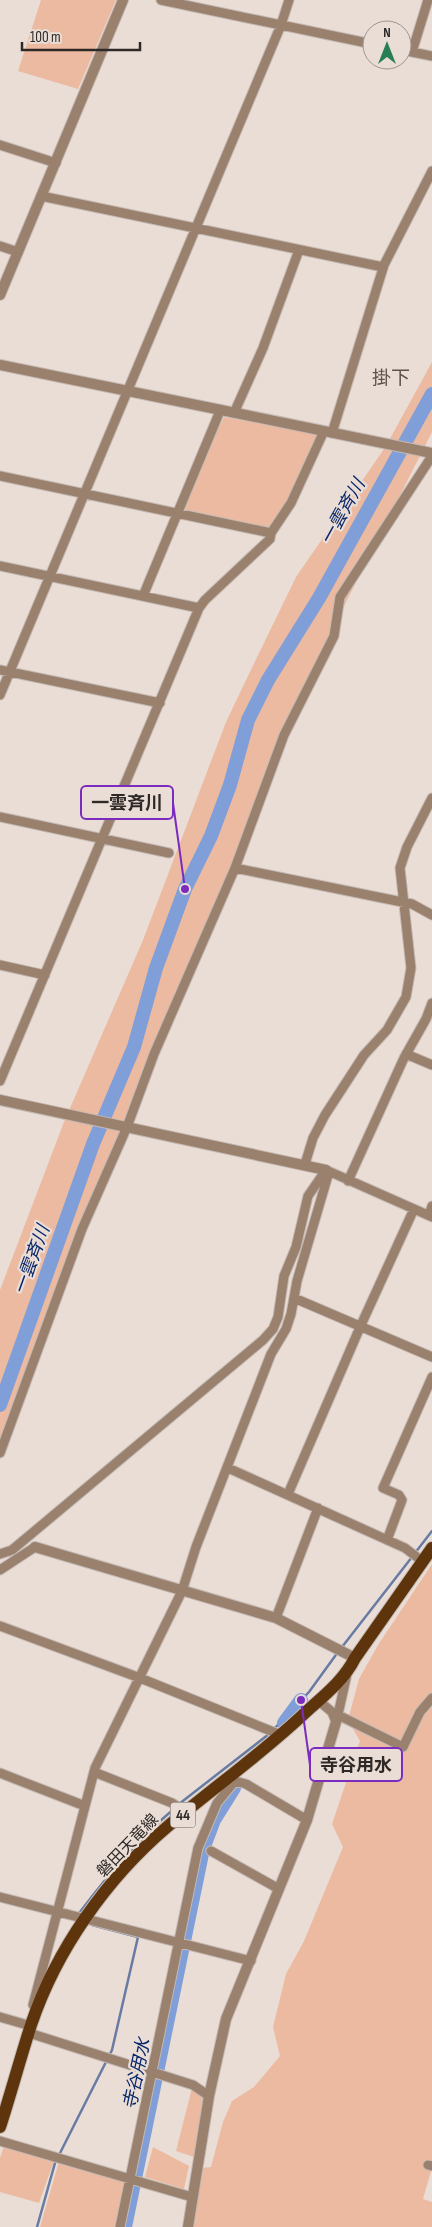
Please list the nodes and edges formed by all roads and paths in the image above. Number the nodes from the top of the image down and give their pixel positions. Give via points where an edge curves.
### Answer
1 (123, 0) edge
2 (161, 0) edge
3 (289, 0) edge
4 (428, 0) edge
5 (281, 25) junction
6 (362, 42) edge
7 (412, 52) joint
8 (432, 56) edge
9 (0, 145) edge
10 (56, 163) junction
11 (432, 171) edge
12 (41, 196) junction
13 (197, 229) junction
14 (0, 246) edge
15 (299, 250) junction
16 (18, 252) junction
17 (383, 267) junction
18 (0, 295) edge
19 (0, 365) edge
20 (128, 392) junction
21 (220, 411) junction
22 (234, 413) junction
23 (328, 432) junction
24 (430, 453) edge
25 (0, 476) edge
26 (84, 494) junction
27 (177, 513) junction
28 (272, 533) junction
29 (0, 566) edge
30 (51, 576) junction
31 (142, 596) junction
32 (199, 608) junction
33 (0, 670) edge
34 (10, 672) junction
35 (0, 695) edge
36 (160, 703) junction
37 (432, 798) edge
38 (0, 817) edge
39 (102, 838) junction
40 (169, 853) dead end
41 (235, 868) junction
42 (404, 902) junction
43 (432, 915) edge
44 (0, 965) edge
45 (45, 975) junction
46 (432, 1003) edge
47 (406, 1054) junction
48 (432, 1065) edge
49 (0, 1082) edge
50 (0, 1100) edge
51 (127, 1127) junction
52 (305, 1164) junction
53 (328, 1171) junction
54 (348, 1181) junction
55 (432, 1206) edge
56 (414, 1209) junction
57 (430, 1216) edge
58 (294, 1298) junction
59 (361, 1325) junction
60 (432, 1357) edge
61 (432, 1377) edge
62 (0, 1453) edge
63 (228, 1468) junction
64 (288, 1494) junction
65 (318, 1508) junction
66 (387, 1540) junction
67 (35, 1547) joint
68 (432, 1548) edge
69 (12, 1550) junction
70 (0, 1554) edge
71 (0, 1560) edge
72 (422, 1561) junction
73 (0, 1570) edge
74 (182, 1590) junction
75 (276, 1618) junction
76 (0, 1626) edge
77 (355, 1658) junction
78 (348, 1672) junction
79 (140, 1678) junction
80 (432, 1698) edge
81 (319, 1701) junction
82 (337, 1719) junction
83 (281, 1735) junction
84 (94, 1772) junction
85 (0, 1773) edge
86 (232, 1779) junction
87 (85, 1806) junction
88 (186, 1812) junction
89 (307, 1820) junction
90 (211, 1851) dead end
91 (279, 1890) junction
92 (0, 1897) edge
93 (56, 1911) junction
94 (86, 1918) junction
95 (50, 1937) junction
96 (180, 1943) junction
97 (61, 1961) junction
98 (251, 1961) junction
99 (0, 2017) edge
100 (30, 2029) junction
101 (153, 2072) junction
102 (209, 2096) junction
103 (0, 2126) edge
104 (0, 2141) edge
105 (130, 2179) junction
106 (192, 2198) junction
107 (120, 2227) edge
108 (188, 2227) edge

1 - 10 street
2 - 5 street
3 - 5 street
4 - 7 street
5 - 6 street
5 - 13 street
7 - 8 street
9 - 10 street
10 - 12 street
11 - 17 street
12 - 13 street
12 - 16 street
13 - 15 street
13 - 20 street
14 - 16 street
15 - 17 street
15 - 22 street via 263,348
16 - 18 street
17 - 23 street
19 - 20 street
20 - 21 street
20 - 26 street
21 - 22 street
21 - 27 street
22 - 23 street
23 - 24 street
23 - 28 street
24 - 41 street via 340,597 334,636 284,735
25 - 26 street
26 - 27 street
26 - 30 street
27 - 28 street
27 - 31 street
28 - 32 street via 270,539
29 - 30 street
30 - 31 street
30 - 34 street
31 - 32 street
32 - 36 street
33 - 34 street
34 - 35 street
34 - 36 street
36 - 39 street
37 - 42 street via 400,868
38 - 39 street
39 - 40 street
39 - 45 street
41 - 42 street
41 - 51 street via 154,1054
42 - 43 street
42 - 52 street via 411,968 406,997 395,1019 364,1055 325,1115
44 - 45 street
45 - 49 street
46 - 47 street
47 - 48 street
47 - 54 street
50 - 51 street
51 - 52 street
51 - 62 street via 82,1229
52 - 53 street
53 - 54 street
53 - 58 street
53 - 69 street via 308,1196 296,1247 284,1276 282,1306 273,1329
54 - 56 street
55 - 57 street
56 - 57 street
56 - 59 street
58 - 59 street
58 - 63 street via 286,1330 272,1354
59 - 60 street
59 - 64 street
61 - 66 street via 383,1488 399,1495 402,1500
63 - 64 street
63 - 74 street
64 - 65 street
65 - 66 street
65 - 75 street
66 - 72 street
67 - 73 street
67 - 74 street
68 - 72 main road, 磐田天竜線 / 44
69 - 70 street
69 - 71 street
72 - 77 main road, 磐田天竜線 / 44
74 - 75 street
74 - 79 street
75 - 77 street
76 - 79 street
77 - 78 main road, 磐田天竜線 / 44
78 - 81 main road, 磐田天竜線 / 44
78 - 82 street
79 - 83 street
79 - 84 street
80 - 82 street via 420,1712 403,1747
81 - 82 street
81 - 83 main road, 磐田天竜線 / 44
82 - 89 street
83 - 86 main road, 磐田天竜線 / 44
84 - 87 street
84 - 88 street via 172,1803
85 - 87 street
86 - 88 main road, 磐田天竜線 / 44
86 - 89 street
86 - 96 street via 205,1827 198,1848
87 - 93 street
88 - 94 main road, 磐田天竜線 / 44 via 125,1869
89 - 91 street
90 - 91 street
91 - 98 street
92 - 93 street
93 - 94 street
93 - 95 street
94 - 96 street
94 - 97 main road, 磐田天竜線 / 44
95 - 97 street via 54,1955
95 - 100 street
96 - 98 street
96 - 101 street
97 - 100 main road, 磐田天竜線 / 44
98 - 102 street via 226,2019
99 - 100 street
100 - 101 street
100 - 103 main road, 磐田天竜線 / 44
101 - 102 street via 193,2085
101 - 105 street
102 - 106 street
104 - 105 street
105 - 106 street
105 - 107 street
106 - 108 street

